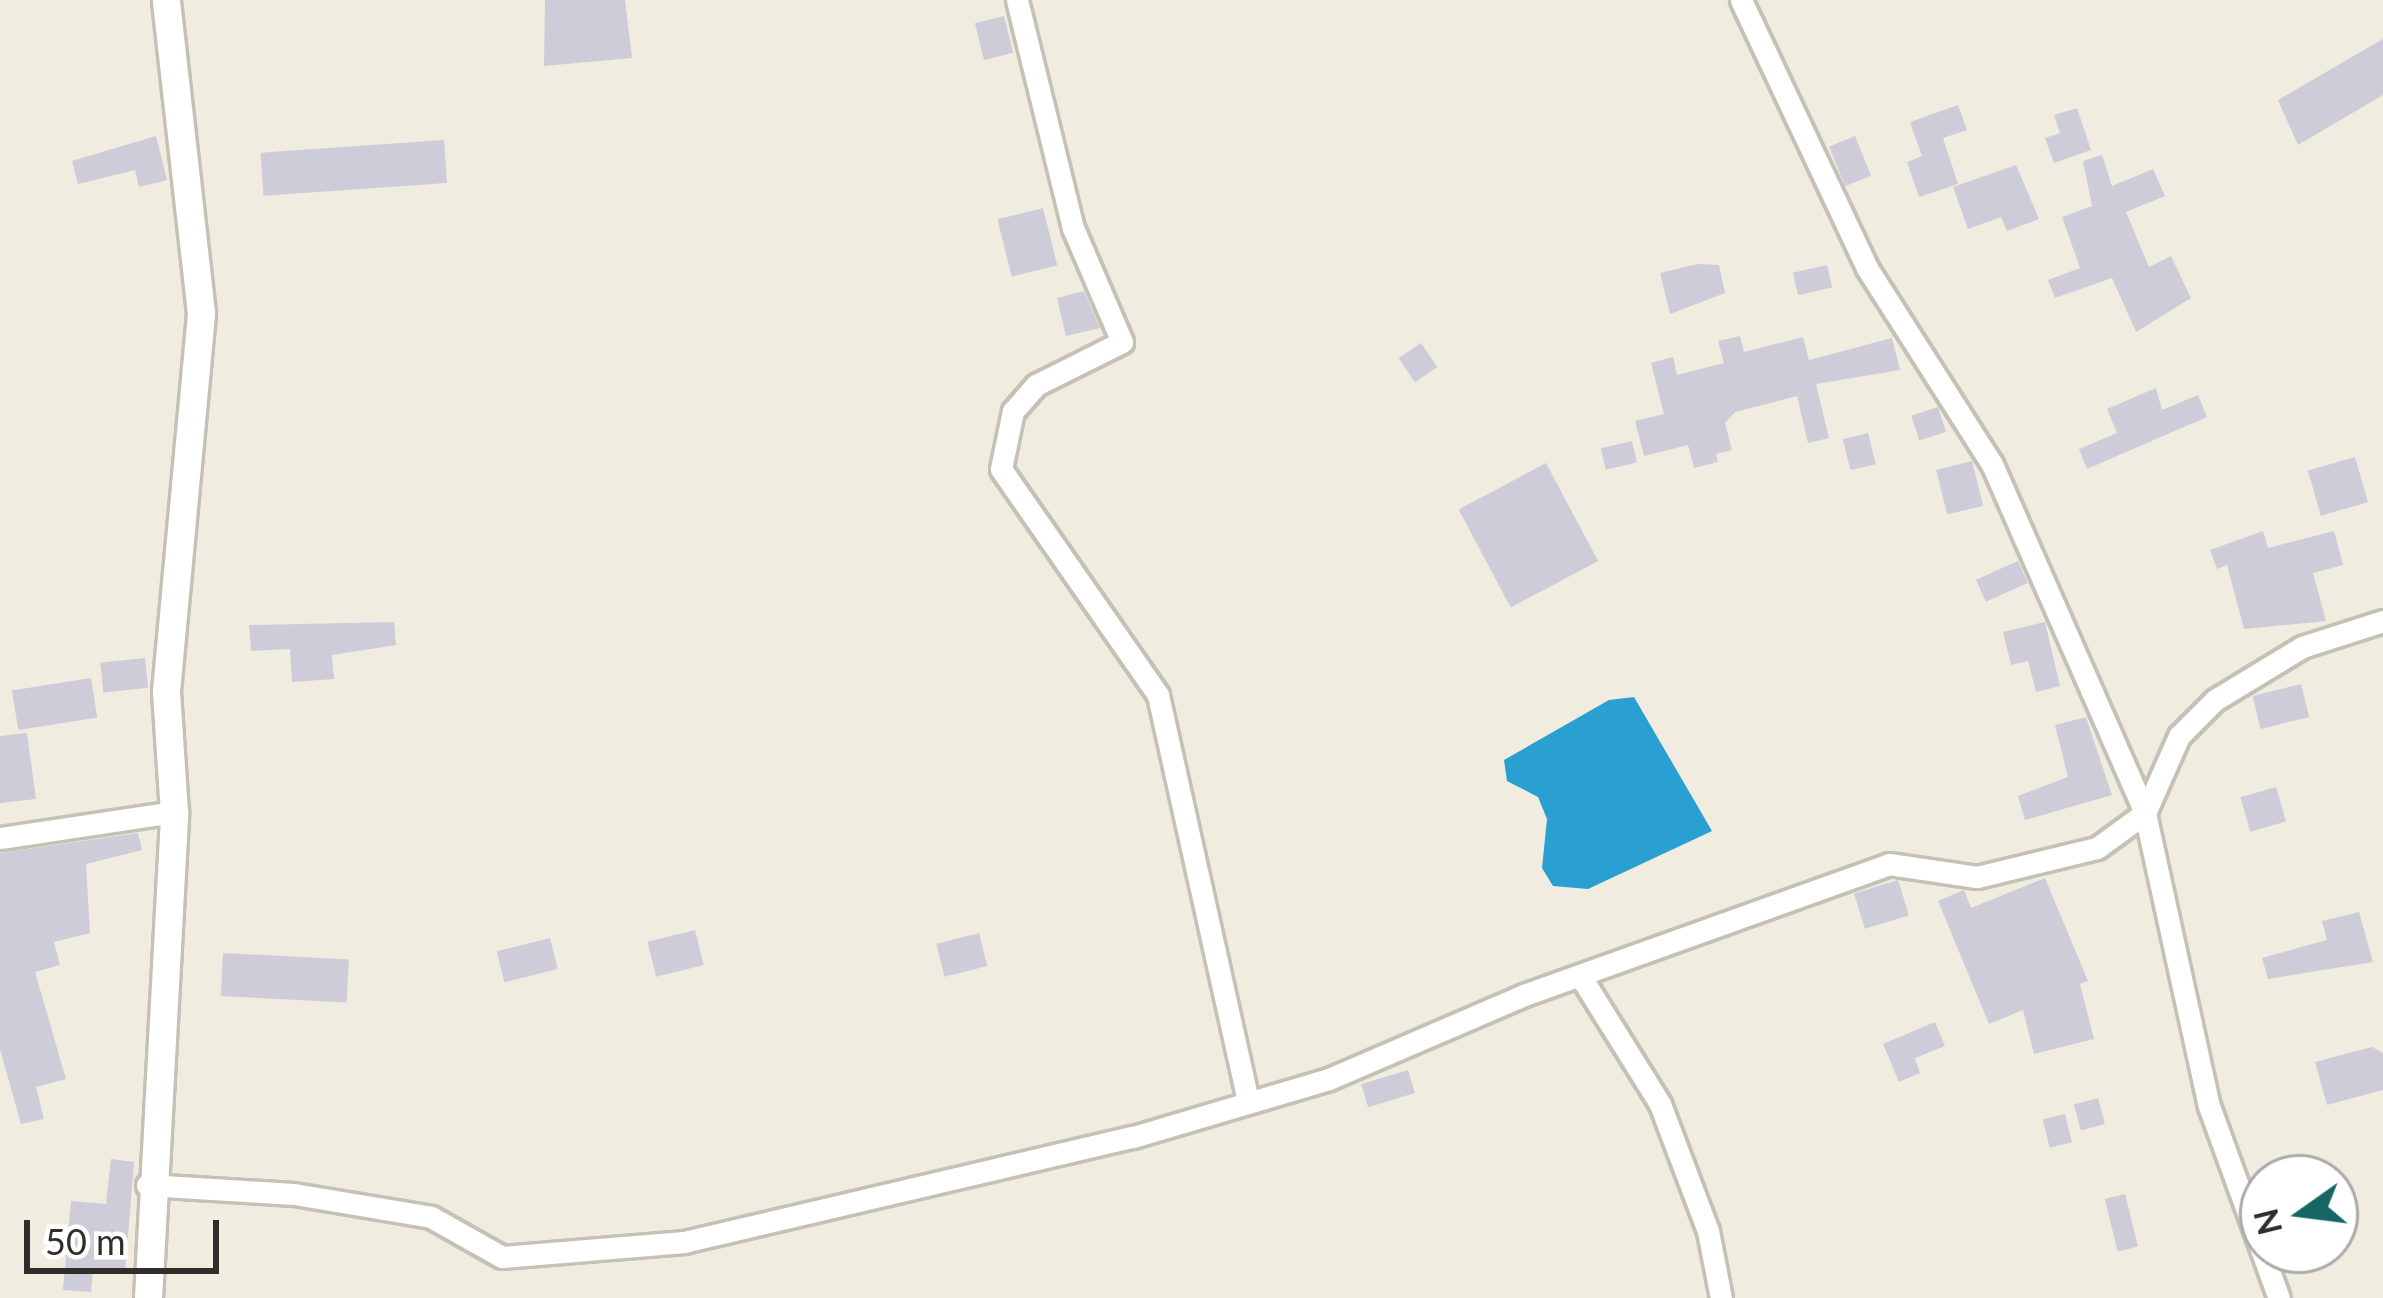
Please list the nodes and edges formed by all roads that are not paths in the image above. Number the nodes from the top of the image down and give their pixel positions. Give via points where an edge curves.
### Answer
1 (166, 0) edge
2 (1017, 0) edge
3 (1741, 0) edge
4 (2383, 621) edge
5 (174, 812) junction
6 (2145, 813) junction
7 (0, 838) edge
8 (1581, 977) junction
9 (1248, 1101) junction
10 (148, 1185) junction
11 (148, 1298) edge
12 (1721, 1298) edge
13 (2279, 1298) edge

1 - 5 street via 201,314 166,691
2 - 9 street via 1072,228 1122,342 1036,385 1013,411 1001,469 1158,695
3 - 6 street via 1867,268 1992,464
4 - 6 street via 2302,646 2215,700 2179,736
5 - 7 street
5 - 10 street
6 - 8 street via 2097,848 1977,877 1889,864
6 - 13 street via 2209,1106
8 - 9 street via 1329,1079
8 - 12 street via 1660,1104 1708,1231
9 - 10 street via 684,1242 502,1257 431,1216 294,1194
10 - 11 street

